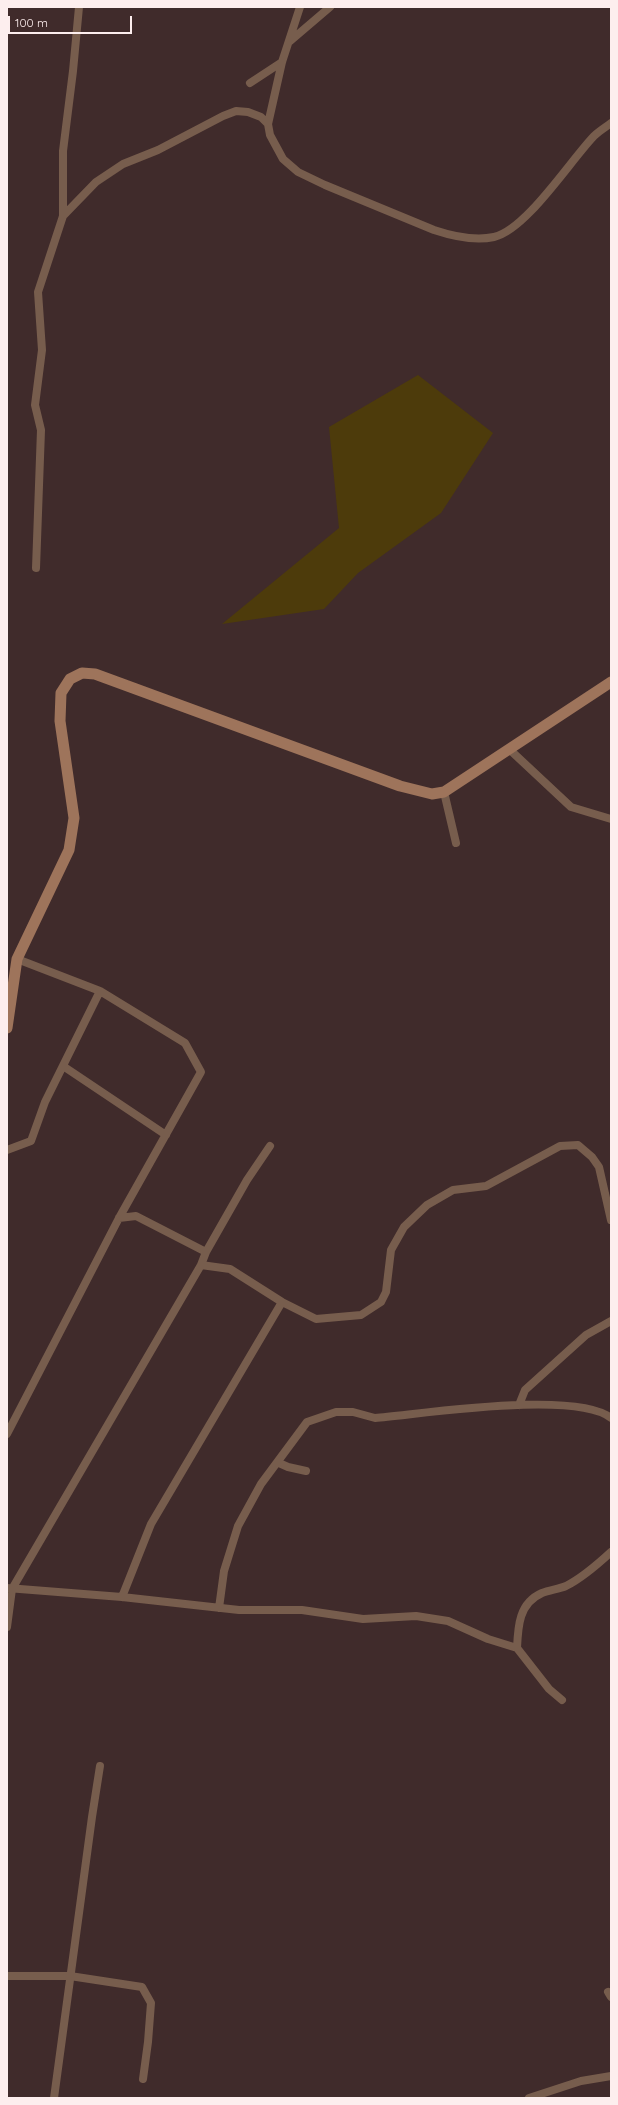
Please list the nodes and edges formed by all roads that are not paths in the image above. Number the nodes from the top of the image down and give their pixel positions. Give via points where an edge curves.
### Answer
1 (79, 7) edge
2 (300, 7) edge
3 (330, 7) edge
4 (288, 42) junction
5 (282, 62) junction
6 (250, 83) dead end
7 (271, 111) junction
8 (261, 117) junction
9 (611, 123) edge
10 (268, 124) junction
11 (63, 216) junction
12 (36, 568) dead end
13 (611, 682) edge
14 (510, 749) junction
15 (444, 792) junction
16 (611, 819) edge
17 (456, 843) dead end
18 (13, 964) edge
19 (100, 990) junction
20 (7, 1028) edge
21 (63, 1066) junction
22 (166, 1135) junction
23 (270, 1146) dead end
24 (7, 1150) edge
25 (119, 1218) junction
26 (611, 1220) edge
27 (206, 1252) junction
28 (200, 1265) junction
29 (282, 1302) junction
30 (611, 1321) edge
31 (519, 1404) junction
32 (611, 1418) edge
33 (7, 1434) edge
34 (279, 1462) junction
35 (306, 1471) dead end
36 (611, 1552) edge
37 (10, 1588) edge
38 (122, 1597) junction
39 (219, 1608) junction
40 (7, 1626) edge
41 (517, 1648) junction
42 (562, 1700) dead end
43 (100, 1766) dead end
44 (7, 1976) edge
45 (70, 1976) junction
46 (611, 2076) edge
47 (143, 2079) dead end
48 (54, 2098) edge
49 (529, 2098) edge

1 - 11 street via 74,71 63,151
2 - 4 street
3 - 4 street
4 - 5 street
5 - 6 street
5 - 7 street
7 - 8 street
7 - 10 street
8 - 10 street
8 - 11 street via 236,111 158,150 123,164 96,182
9 - 10 street via 595,136 530,212 507,232 494,237 472,238 434,230 298,172 283,160 270,135
11 - 12 street via 38,292 42,350 35,405 41,430
13 - 14 street
14 - 15 street
14 - 16 street via 571,807
15 - 17 street
15 - 18 street via 432,794 400,786 95,674 82,673 70,679 61,692 60,721 74,818 69,850
18 - 19 street
18 - 20 street
19 - 21 street
19 - 22 street via 185,1043 201,1072
21 - 22 street
21 - 24 street via 45,1102 31,1141
22 - 25 street
23 - 27 street via 247,1180
25 - 27 street via 136,1216
25 - 33 street
26 - 29 street via 599,1167 578,1145 560,1146 486,1186 453,1190 427,1205 404,1227 391,1250 386,1292 381,1302 361,1315 316,1318
27 - 28 street
28 - 29 street via 230,1269
28 - 37 street
29 - 38 street via 151,1524
30 - 31 street via 586,1335 525,1390
31 - 32 street via 569,1405 606,1414
31 - 34 street via 375,1418 353,1412 336,1412 307,1422
34 - 35 street
34 - 39 street via 262,1484 238,1526 224,1571
36 - 41 street via 600,1563 567,1585 541,1594 525,1606 518,1625
37 - 38 street
37 - 40 street
38 - 39 street
39 - 41 street via 302,1610 363,1620 416,1616 448,1621 488,1639
41 - 42 street via 549,1689
43 - 45 street
44 - 45 street
45 - 47 street via 142,1987 151,2003
45 - 48 street
46 - 49 street via 581,2081

